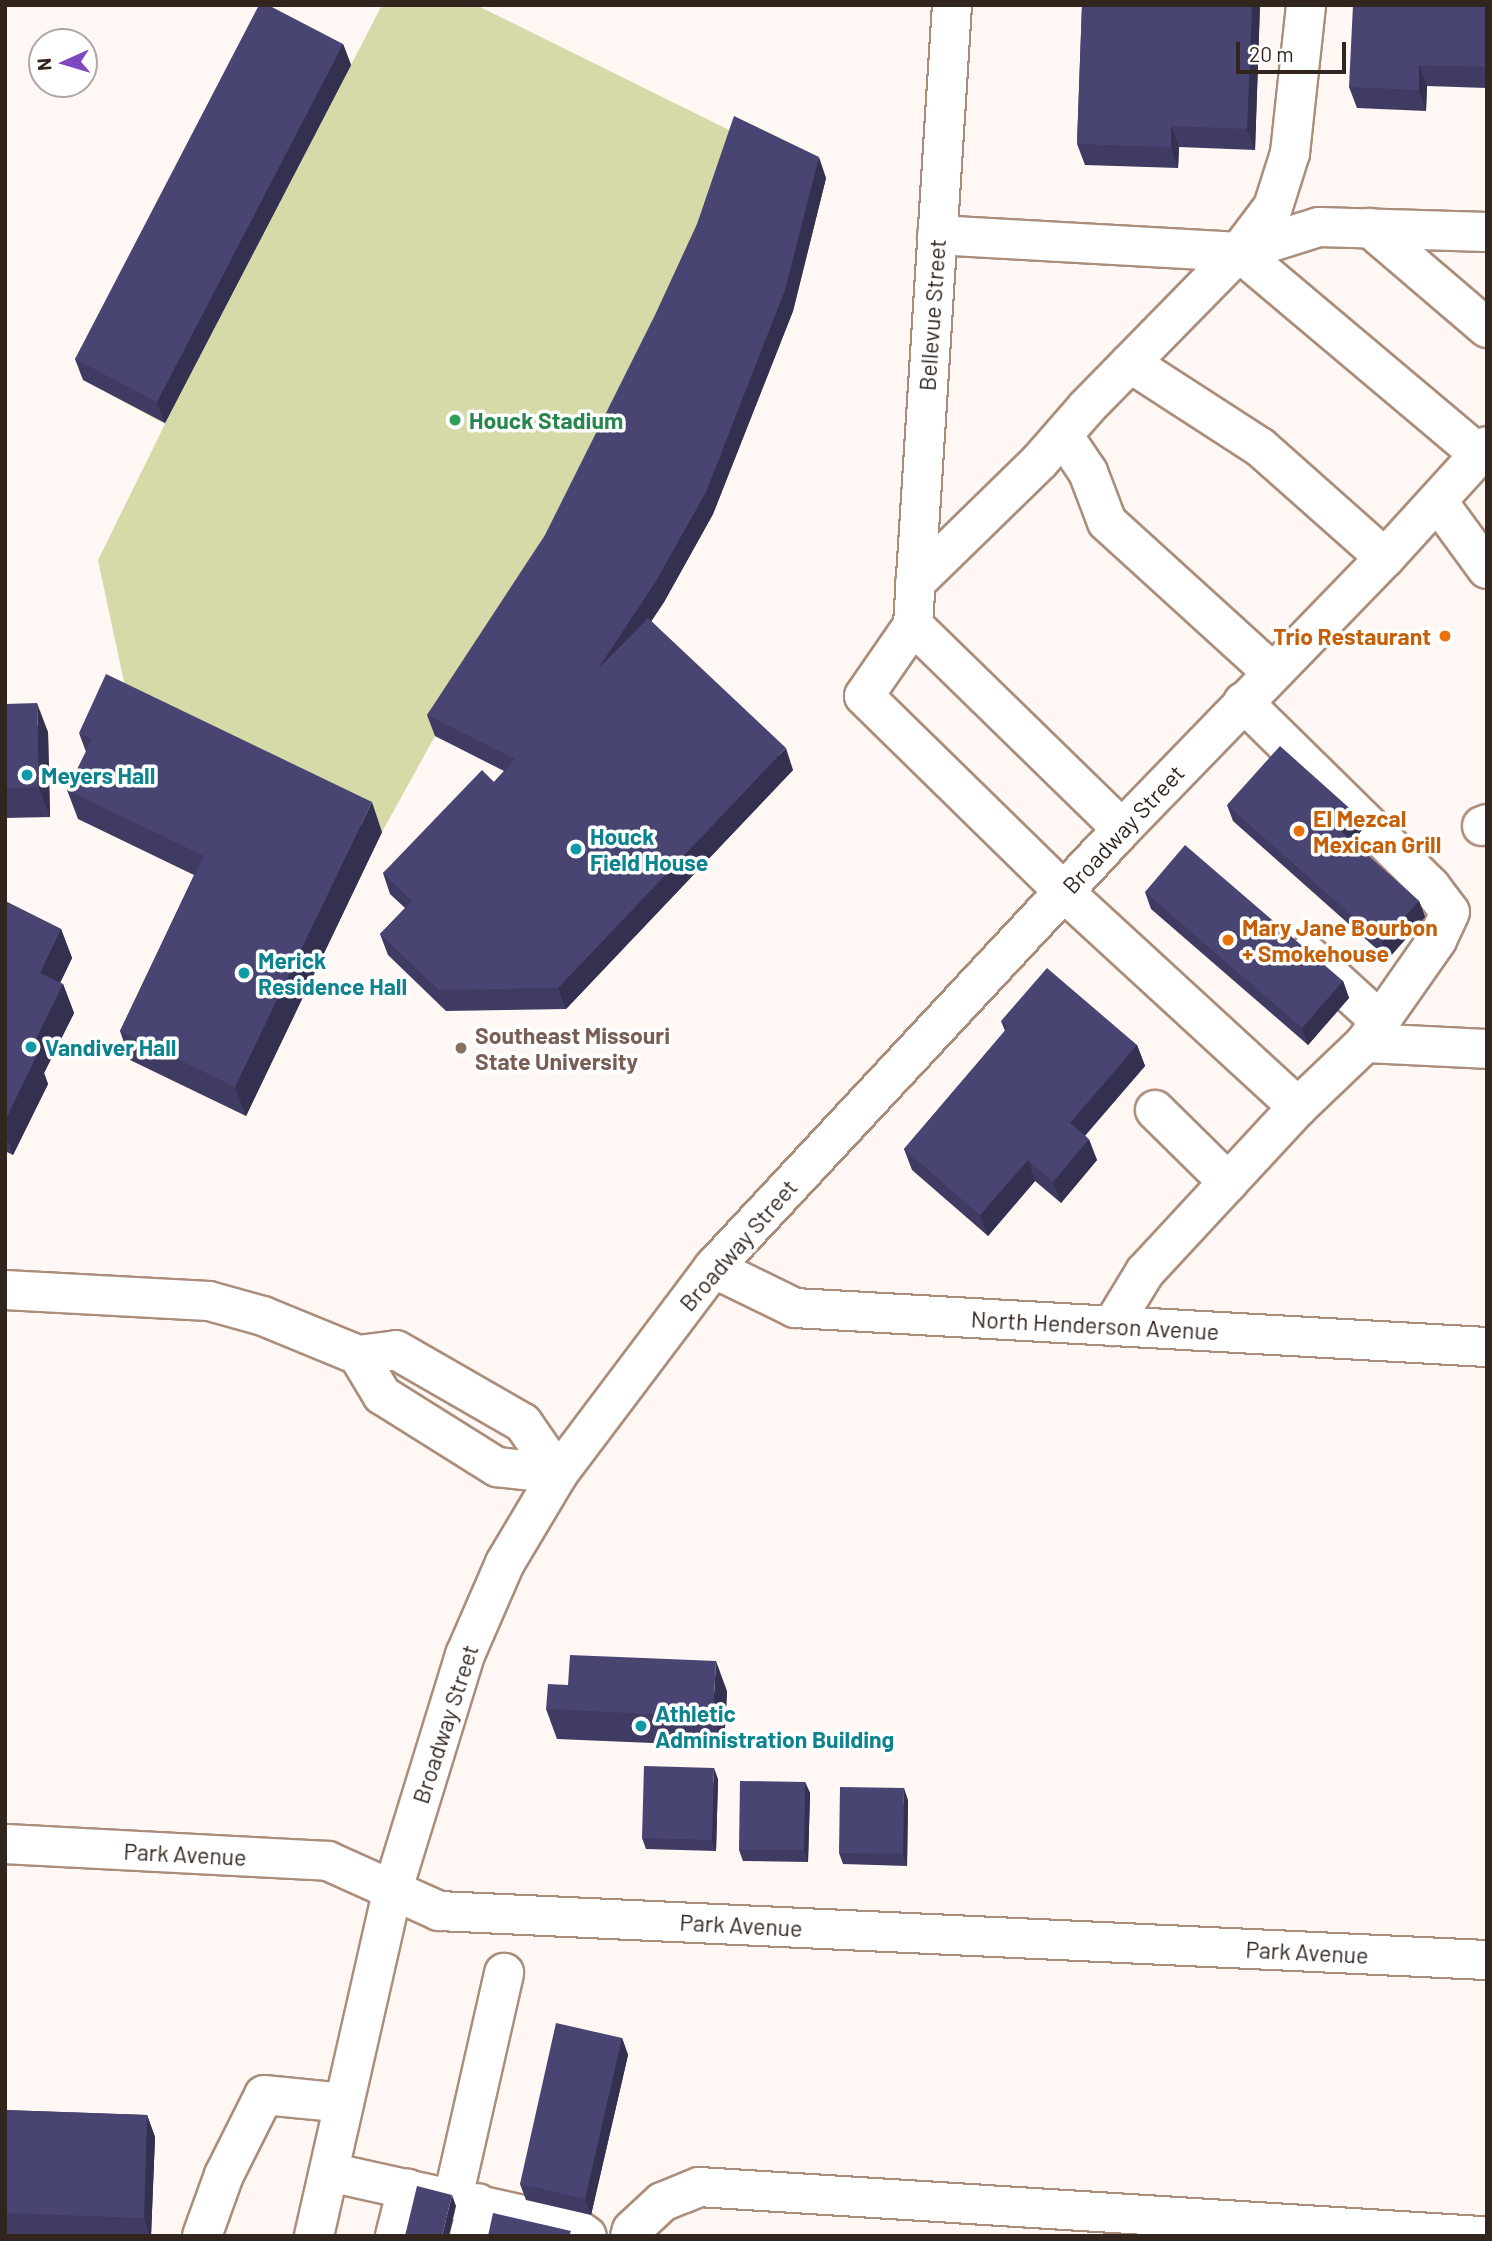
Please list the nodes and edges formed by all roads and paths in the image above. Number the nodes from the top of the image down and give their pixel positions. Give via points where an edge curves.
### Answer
1 (951, 5) edge
2 (1306, 5) edge
3 (1370, 228) junction
4 (1487, 232) edge
5 (937, 235) junction
6 (1240, 252) junction
7 (1487, 328) edge
8 (1130, 363) junction
9 (1063, 435) junction
10 (1483, 450) edge
11 (1438, 502) junction
12 (1385, 558) junction
13 (1487, 569) edge
14 (915, 583) junction
15 (914, 625) junction
16 (1272, 672) junction
17 (1243, 702) junction
18 (1122, 829) junction
19 (1064, 892) junction
20 (1280, 930) edge
21 (1372, 1031) junction
22 (1487, 1049) edge
23 (1298, 1107) junction
24 (1155, 1111) dead end
25 (1228, 1182) junction
26 (713, 1268) junction
27 (5, 1290) edge
28 (1112, 1326) junction
29 (1487, 1347) edge
30 (358, 1355) junction
31 (558, 1474) junction
32 (5, 1844) edge
33 (393, 1889) junction
34 (1487, 1960) edge
35 (505, 1973) dead end
36 (344, 2103) junction
37 (329, 2172) junction
38 (407, 2189) junction
39 (467, 2212) edge
40 (202, 2236) edge
41 (314, 2236) edge
42 (395, 2236) edge
43 (587, 2236) edge
44 (630, 2236) edge
45 (1481, 2236) edge

1 - 5 street, Bellevue Street
2 - 6 street via 1290,153 1273,208
3 - 4 street
3 - 6 street via 1319,227
3 - 7 street
5 - 6 street
5 - 14 street, Bellevue Street
6 - 8 street
6 - 10 street
8 - 9 street
8 - 12 street via 1261,447
9 - 14 street
9 - 16 street via 1088,472 1107,522
10 - 11 street, Broadway Street
11 - 12 street, Broadway Street
11 - 13 street
12 - 16 street, Broadway Street
14 - 15 street, Bellevue Street
15 - 18 street
15 - 19 street via 864,695
16 - 17 street, Broadway Street
17 - 18 street, Broadway Street
17 - 21 street via 1431,887 1450,912 1437,940
18 - 19 street, Broadway Street
19 - 23 street
19 - 26 street, Broadway Street
20 - 21 street
21 - 22 street
21 - 23 street
23 - 25 street
24 - 25 street
25 - 28 street via 1145,1272
26 - 28 street, North Henderson Avenue via 795,1308
26 - 31 street, Broadway Street
27 - 30 street via 209,1301 263,1316
28 - 29 street, North Henderson Avenue
30 - 31 street via 382,1395 497,1467
30 - 31 street via 396,1350 523,1423
31 - 33 street, Broadway Street via 505,1563 465,1655
32 - 33 street, Park Avenue via 328,1861
33 - 34 street, Park Avenue via 439,1912
33 - 36 street, Broadway Street
35 - 39 street
36 - 37 street, Broadway Street
36 - 40 street via 264,2095 224,2175
37 - 38 street
37 - 41 street, Broadway Street
38 - 39 street
38 - 42 street
39 - 43 street via 573,2225
44 - 45 street via 662,2202 699,2187

